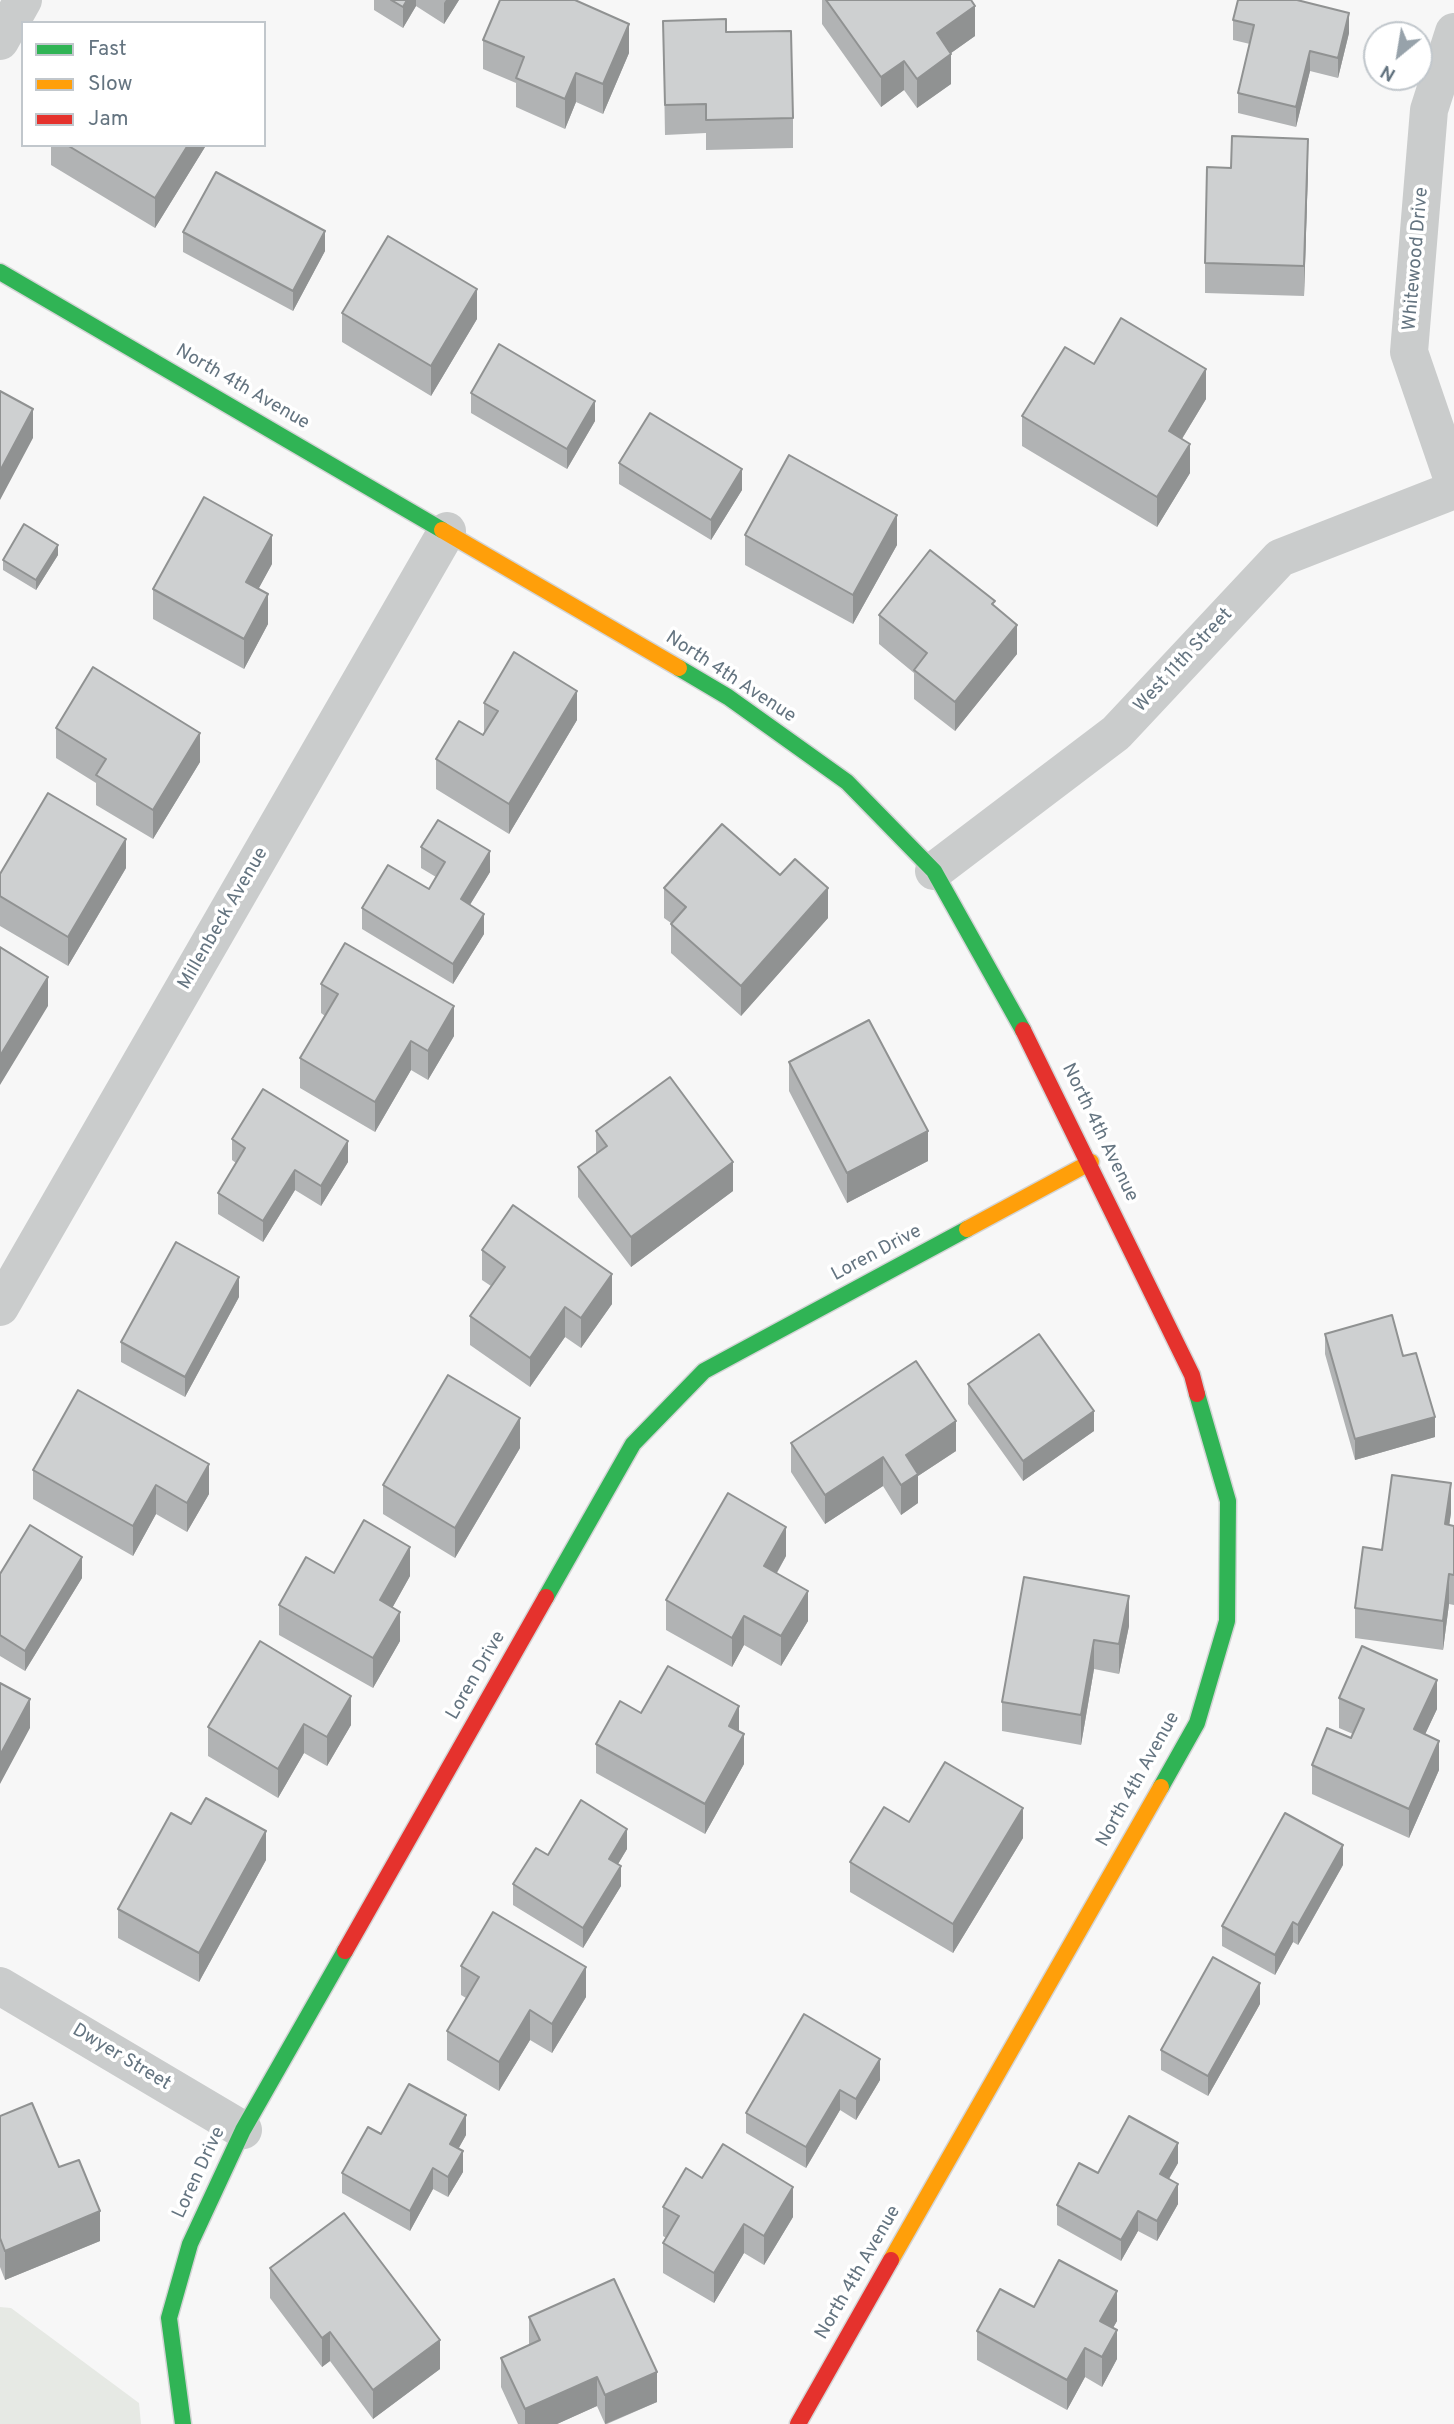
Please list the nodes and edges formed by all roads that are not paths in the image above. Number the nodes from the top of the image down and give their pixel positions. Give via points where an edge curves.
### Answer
1 (23, 0) edge
2 (1454, 32) edge
3 (0, 41) edge
4 (0, 272) edge
5 (1454, 483) edge
6 (1454, 490) edge
7 (447, 531) junction
8 (934, 871) junction
9 (1091, 1162) junction
10 (0, 1307) edge
11 (0, 1986) edge
12 (243, 2130) junction
13 (183, 2424) edge
14 (797, 2424) edge

1 - 3 street
2 - 5 street, Whitewood Drive via 1429,110 1409,352
4 - 7 street, North 4th Avenue
6 - 8 street, West 11th Street via 1280,558 1116,733
7 - 8 street, North 4th Avenue via 728,697 847,782
7 - 10 street, Millenbeck Avenue
8 - 9 street, North 4th Avenue via 1008,999
9 - 12 street, Loren Drive via 704,1371 634,1444
9 - 14 street, North 4th Avenue via 1192,1375 1228,1500 1227,1621 1197,1723
11 - 12 street, Dwyer Street
12 - 13 street, Loren Drive via 190,2244 169,2318

